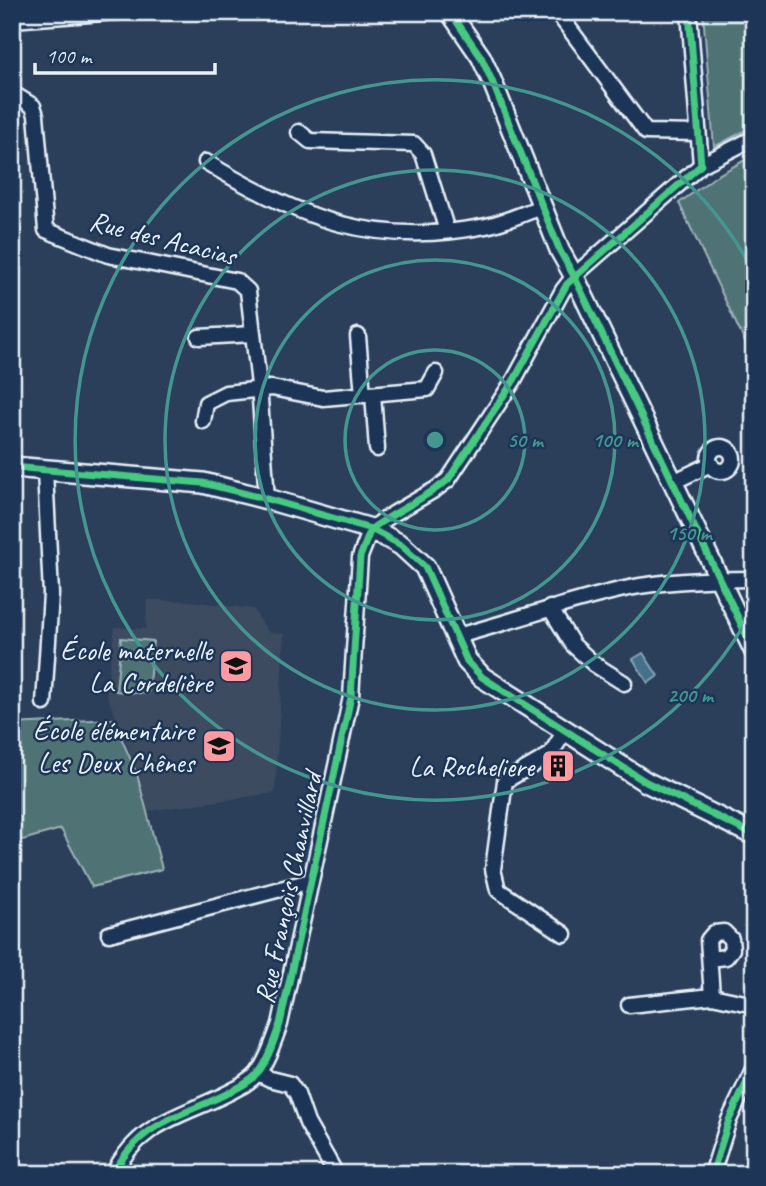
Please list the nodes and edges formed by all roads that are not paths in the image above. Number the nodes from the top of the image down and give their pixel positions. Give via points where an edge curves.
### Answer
1 (116, 12) edge
2 (450, 12) edge
3 (557, 12) edge
4 (688, 12) edge
5 (12, 20) edge
6 (12, 93) edge
7 (299, 132) dead end
8 (697, 134) junction
9 (754, 138) edge
10 (206, 163) dead end
11 (701, 165) junction
12 (542, 206) junction
13 (447, 231) junction
14 (574, 276) junction
15 (253, 334) junction
16 (358, 336) dead end
17 (199, 337) dead end
18 (436, 373) dead end
19 (259, 389) junction
20 (368, 394) junction
21 (203, 421) dead end
22 (377, 449) dead end
23 (710, 464) dead end
24 (12, 467) edge
25 (45, 471) junction
26 (673, 482) junction
27 (267, 499) junction
28 (371, 529) junction
29 (720, 579) junction
30 (754, 579) edge
31 (550, 608) junction
32 (457, 636) junction
33 (754, 651) edge
34 (624, 683) dead end
35 (44, 703) dead end
36 (565, 731) junction
37 (754, 835) edge
38 (312, 881) junction
39 (109, 934) dead end
40 (564, 934) dead end
41 (710, 959) dead end
42 (712, 996) junction
43 (629, 1005) dead end
44 (754, 1005) edge
45 (754, 1067) edge
46 (258, 1073) junction
47 (113, 1174) edge
48 (336, 1174) edge
49 (712, 1174) edge

1 - 5 street
2 - 12 street via 492,81
3 - 8 street via 646,132
4 - 8 street
6 - 15 street, Rue des Acacias via 33,106 36,115 46,230 108,254 237,281 247,291
7 - 13 street via 310,141 414,144 423,153
8 - 11 street
9 - 11 street
10 - 13 street via 288,208 335,225 385,233
11 - 14 street
12 - 13 street via 488,225
12 - 14 street
14 - 26 street
14 - 28 street via 514,380 448,480
15 - 17 street
15 - 19 street, Rue des Acacias
16 - 20 street
18 - 20 street via 427,389
19 - 20 street via 323,398
19 - 21 street via 226,393 206,403
19 - 27 street, Rue des Acacias
20 - 22 street
23 - 26 street
24 - 25 main road
25 - 27 main road via 203,483
25 - 35 street via 51,594
26 - 29 street
27 - 28 main road
28 - 32 main road via 401,545 425,567
28 - 38 street, Rue François Chanvillard via 360,557 351,697
29 - 30 street
29 - 31 street via 632,587
29 - 33 street
31 - 32 street
31 - 34 street via 573,645
32 - 36 main road via 467,661 482,677
36 - 37 main road via 646,782
36 - 40 street via 550,755 505,781 493,869 498,890
38 - 39 street
38 - 46 street, Rue François Chanvillard via 280,1024
41 - 42 street
42 - 43 street
42 - 44 street
45 - 49 street via 729,1120
46 - 47 street via 249,1082 159,1123 137,1140
46 - 48 street via 290,1084

